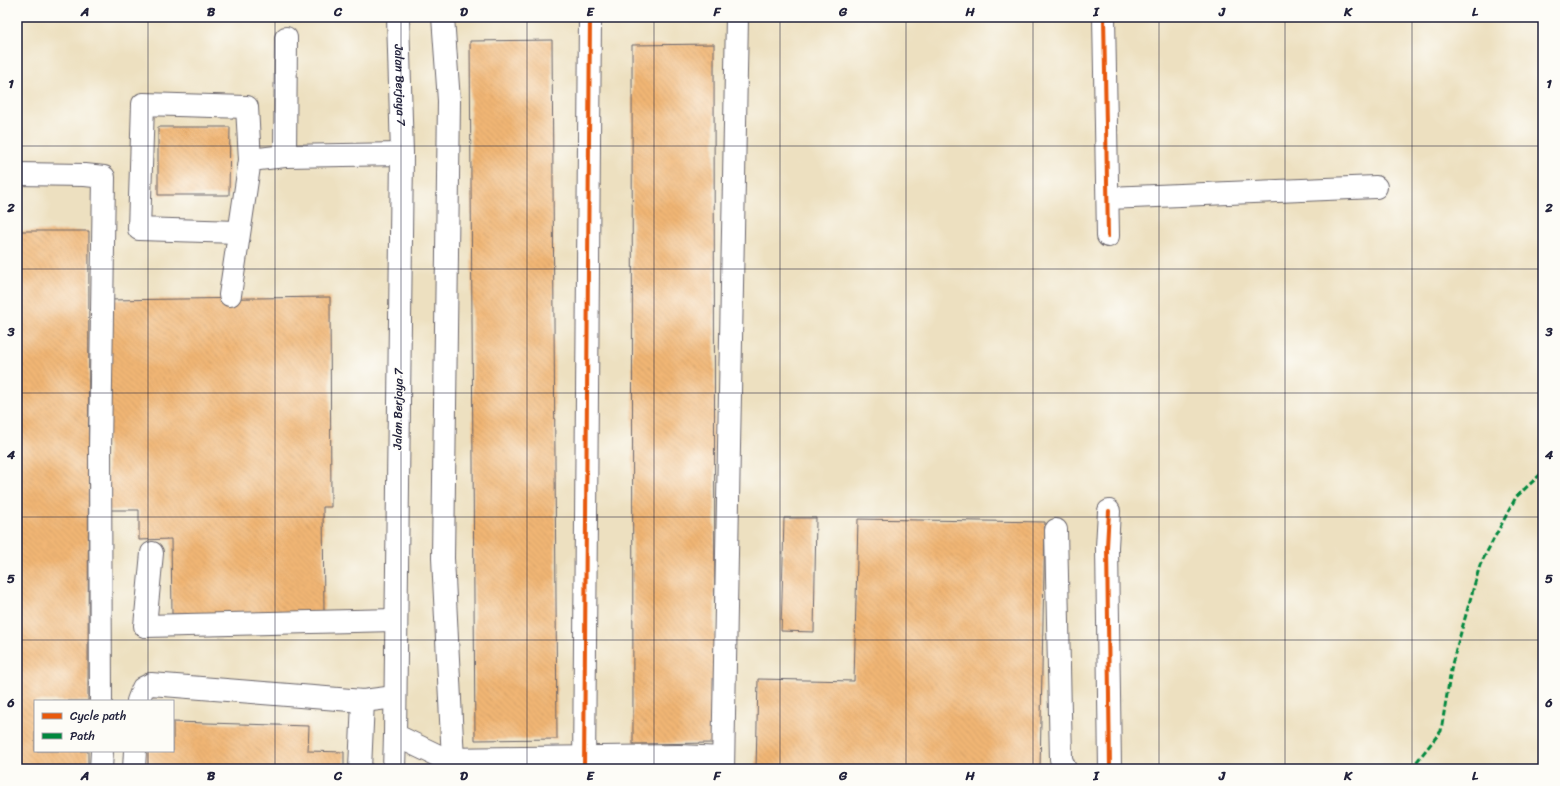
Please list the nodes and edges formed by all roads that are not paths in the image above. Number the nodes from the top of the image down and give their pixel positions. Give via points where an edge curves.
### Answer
1 (401, 17) edge
2 (443, 17) edge
3 (590, 17) edge
4 (737, 17) edge
5 (1104, 17) edge
6 (286, 38) dead end
7 (402, 154) junction
8 (285, 156) junction
9 (250, 160) junction
10 (17, 174) edge
11 (1376, 187) dead end
12 (1108, 198) junction
13 (238, 232) junction
14 (1108, 236) dead end
15 (230, 295) dead end
16 (1109, 510) dead end
17 (1056, 530) dead end
18 (152, 553) dead end
19 (395, 620) junction
20 (395, 697) junction
21 (102, 700) edge
22 (138, 700) edge
23 (363, 701) junction
24 (395, 735) junction
25 (102, 752) edge
26 (135, 752) edge
27 (447, 763) edge
28 (584, 763) edge
29 (723, 764) edge
30 (101, 769) edge
31 (134, 769) edge
32 (360, 769) edge
33 (394, 769) edge
34 (1065, 769) edge
35 (1110, 769) edge

1 - 7 street, Jalan Berjaya 7
2 - 27 street via 449,101 443,558
3 - 28 street
4 - 29 street
5 - 12 street
6 - 8 street
7 - 8 street
7 - 19 street, Jalan Berjaya 7
8 - 9 street
9 - 13 street
9 - 13 street via 247,107 143,104 139,229
10 - 21 street via 104,177 100,450
11 - 12 street
12 - 14 street
13 - 15 street
16 - 35 street
17 - 34 street via 1061,760
18 - 19 street via 145,626
19 - 20 street, Jalan Berjaya 7
20 - 23 street
20 - 24 street, Jalan Berjaya 7
22 - 23 street via 143,688 151,684
23 - 32 street
24 - 27 street
24 - 33 street, Jalan Berjaya 7
25 - 30 street
26 - 31 street
27 - 28 street
28 - 29 street via 679,756

